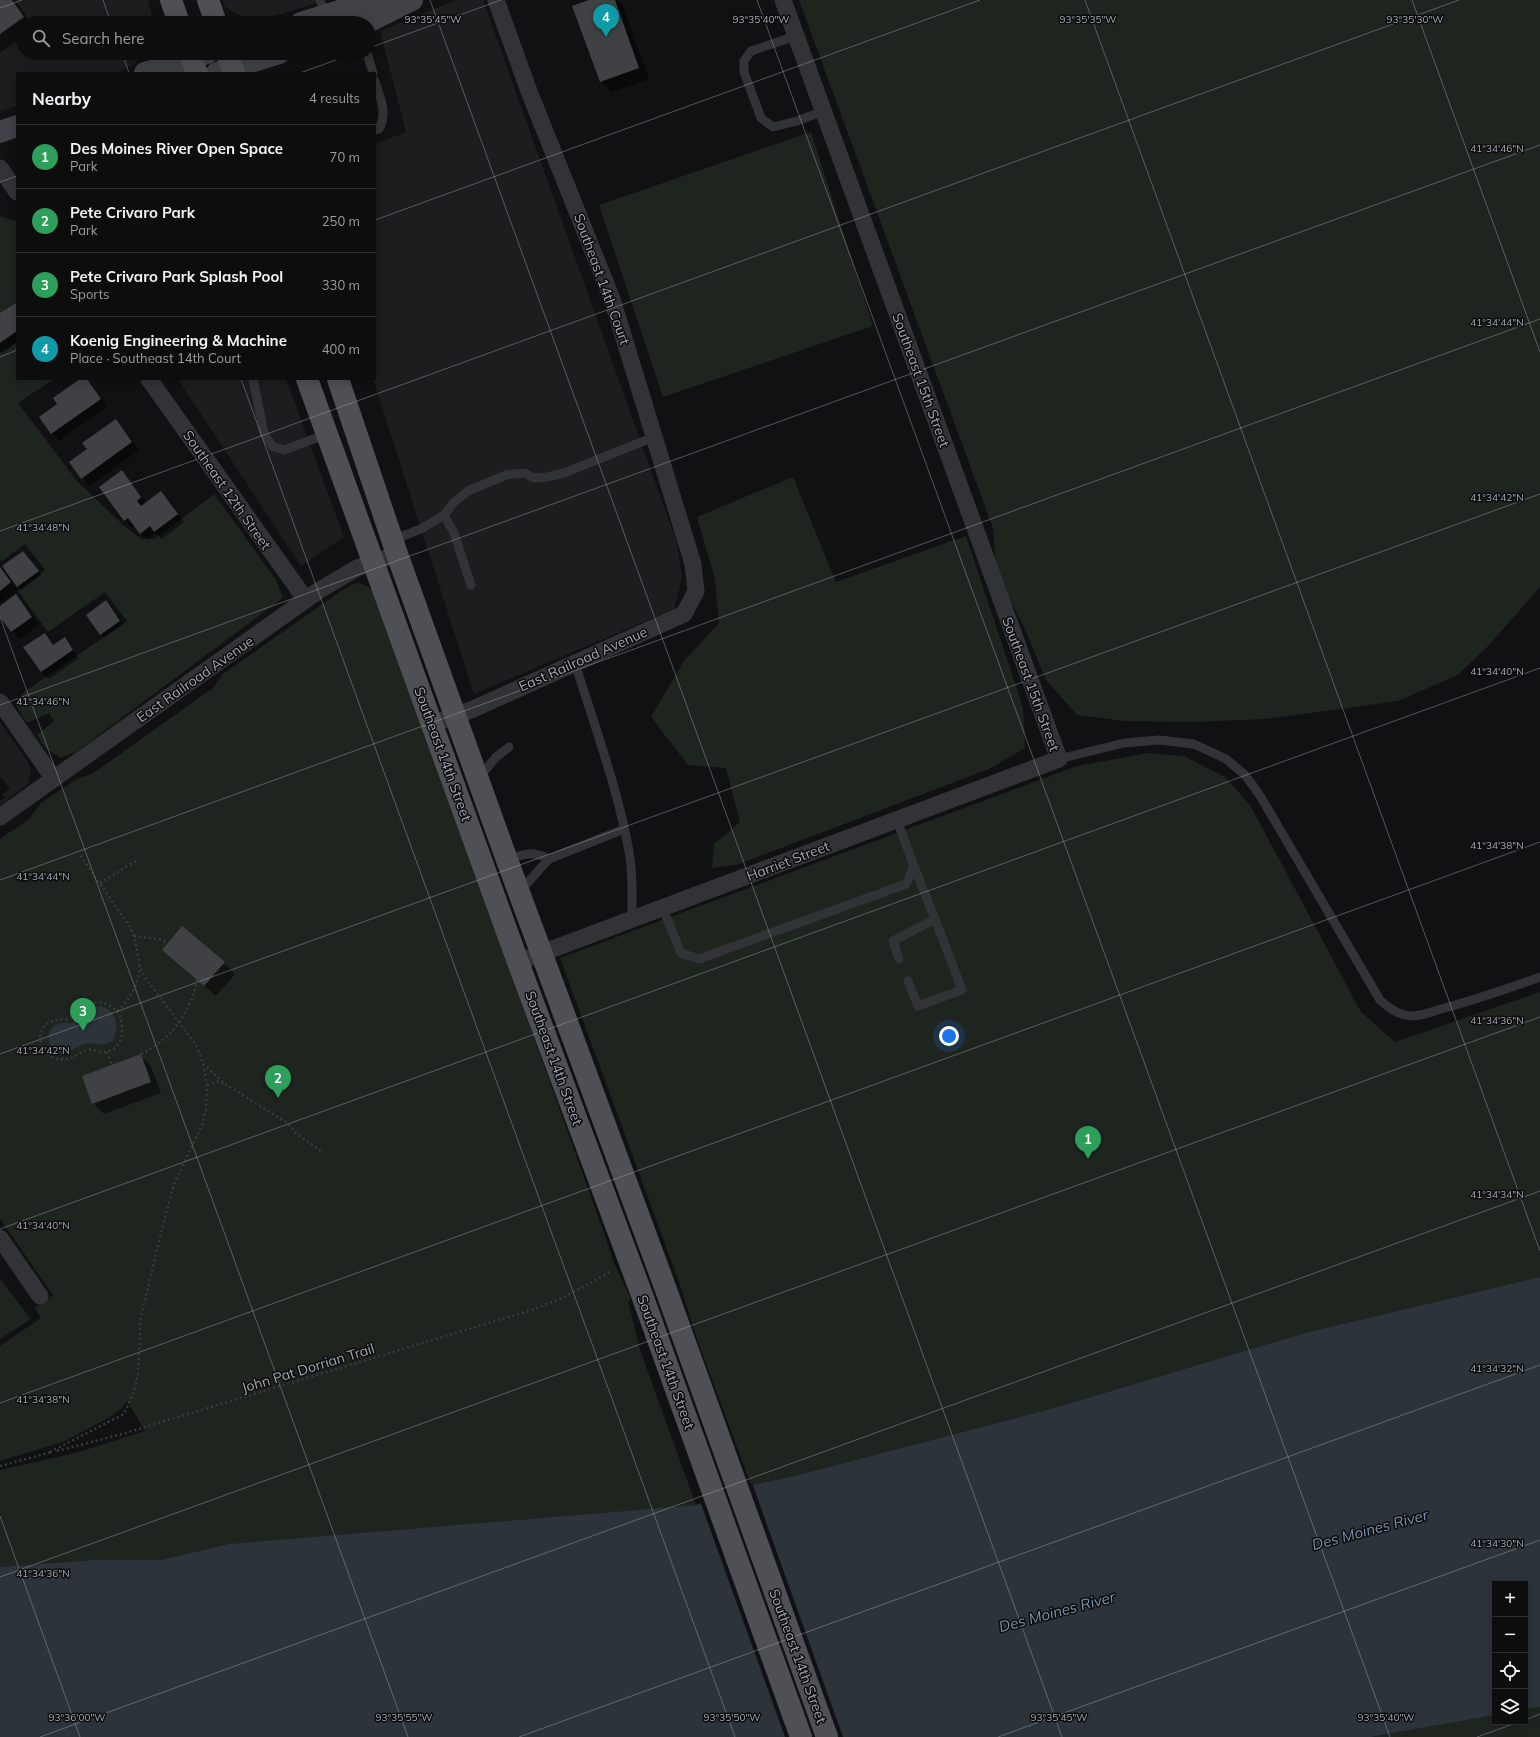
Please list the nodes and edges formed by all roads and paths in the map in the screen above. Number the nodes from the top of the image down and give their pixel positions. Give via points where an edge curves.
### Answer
1 (171, 0) edge
2 (208, 0) edge
3 (393, 0) edge
4 (412, 0) edge
5 (496, 0) edge
6 (783, 0) edge
7 (323, 8) edge
8 (359, 13) edge
9 (177, 16) edge
10 (214, 16) edge
11 (311, 16) edge
12 (796, 36) junction
13 (192, 60) edge
14 (254, 60) edge
15 (369, 60) edge
16 (228, 67) edge
17 (148, 72) edge
18 (373, 72) edge
19 (376, 85) edge
20 (823, 112) junction
21 (16, 126) edge
22 (376, 130) edge
23 (0, 132) edge
24 (0, 168) edge
25 (16, 191) edge
26 (150, 380) edge
27 (253, 380) edge
28 (307, 380) edge
29 (338, 380) edge
30 (327, 434) junction
31 (654, 437) junction
32 (444, 515) junction
33 (395, 547) junction
34 (374, 561) junction
35 (693, 564) joint
36 (471, 585) dead end
37 (306, 600) junction
38 (575, 663) junction
39 (0, 702) edge
40 (455, 716) junction
41 (432, 724) junction
42 (509, 747) dead end
43 (1058, 759) junction
44 (54, 779) junction
45 (478, 780) junction
46 (0, 817) edge
47 (897, 820) junction
48 (624, 829) junction
49 (80, 855) dead end
50 (139, 859) dead end
51 (549, 859) junction
52 (507, 860) junction
53 (914, 866) junction
54 (100, 883) junction
55 (519, 892) junction
56 (662, 908) junction
57 (632, 919) junction
58 (935, 919) junction
59 (134, 936) junction
60 (168, 943) dead end
61 (541, 954) junction
62 (899, 959) dead end
63 (518, 962) junction
64 (140, 966) junction
65 (1540, 977) edge
66 (197, 980) dead end
67 (908, 981) dead end
68 (117, 1011) junction
69 (180, 1023) junction
70 (107, 1052) junction
71 (140, 1054) dead end
72 (202, 1063) junction
73 (112, 1065) dead end
74 (225, 1084) junction
75 (207, 1085) junction
76 (324, 1150) dead end
77 (0, 1238) edge
78 (614, 1269) dead end
79 (40, 1296) dead end
80 (50, 1452) junction
81 (0, 1466) edge
82 (801, 1737) edge
83 (827, 1737) edge

1 - 9 main road
2 - 10 main road
3 - 8 main road
4 - 8 main road
5 - 31 street, Southeast 14th Court via 530,94 612,299
6 - 12 street, Southeast 15th Street
7 - 8 main road
7 - 11 main road
12 - 20 street, Southeast 15th Street
12 - 20 lane via 751,51 744,61 744,72 761,118 773,127
13 - 17 main road
14 - 16 main road
15 - 18 lane
19 - 22 lane via 384,118 379,129
20 - 43 street, Southeast 15th Street
21 - 23 main road
24 - 25 street
26 - 37 street, Southeast 12th Street
27 - 30 lane via 264,433 272,446 284,450
28 - 30 main road, Southeast 14th Street
29 - 33 main road, Southeast 14th Street
30 - 34 main road, Southeast 14th Street
31 - 32 lane via 564,473 534,478 524,473 506,475 468,491 454,502
31 - 35 street, Southeast 14th Court
32 - 33 lane
32 - 36 lane via 454,533
33 - 34 street, East Railroad Avenue
33 - 40 main road, Southeast 14th Street
34 - 37 street, East Railroad Avenue via 339,578
34 - 41 main road, Southeast 14th Street
35 - 38 street, East Railroad Avenue via 696,591 684,614
37 - 44 street, East Railroad Avenue
38 - 40 street, East Railroad Avenue
38 - 48 lane via 616,793
39 - 44 street
40 - 41 street, East Railroad Avenue
40 - 45 main road, Southeast 14th Street
41 - 63 main road, Southeast 14th Street
42 - 45 lane via 496,757
43 - 47 street, Harriet Street
43 - 65 lane via 1124,743 1158,740 1194,744 1226,759 1245,775 1259,794 1380,1000 1400,1014 1425,1014 1463,1004
44 - 46 street, East Railroad Avenue
45 - 52 main road, Southeast 14th Street
47 - 53 lane
47 - 56 street, Harriet Street
48 - 51 lane
48 - 57 lane via 632,884
49 - 54 path
50 - 54 path
51 - 52 lane via 527,853
51 - 55 lane
52 - 55 main road, Southeast 14th Street
53 - 56 lane via 906,884 699,958 681,953
53 - 58 lane
54 - 59 path
55 - 61 main road, Southeast 14th Street
56 - 57 street, Harriet Street
57 - 61 street, Harriet Street
58 - 62 lane via 893,941
58 - 67 lane via 962,990 918,1006
59 - 60 path via 159,939
59 - 64 path
61 - 63 street, Harriet Street
61 - 83 main road, Southeast 14th Street via 665,1287
63 - 82 main road, Southeast 14th Street via 642,1295
64 - 68 path via 135,988
64 - 69 path via 156,993
66 - 69 path via 191,1001
68 - 70 path via 122,1019 122,1039 116,1048
68 - 70 path via 103,1003 84,1006 73,1017 50,1022 44,1028 40,1039 46,1052 54,1058 71,1058 88,1050
69 - 71 path via 161,1042
69 - 72 path via 196,1044
70 - 73 path
72 - 74 path
72 - 75 path
74 - 75 path via 218,1082
74 - 76 path via 287,1123 312,1145
75 - 80 path via 208,1097 203,1122 174,1184 141,1316 138,1374 134,1392 124,1414
77 - 79 street
78 - 80 path, John Pat Dorrian Trail via 564,1297 535,1309 122,1434
80 - 81 path, John Pat Dorrian Trail

